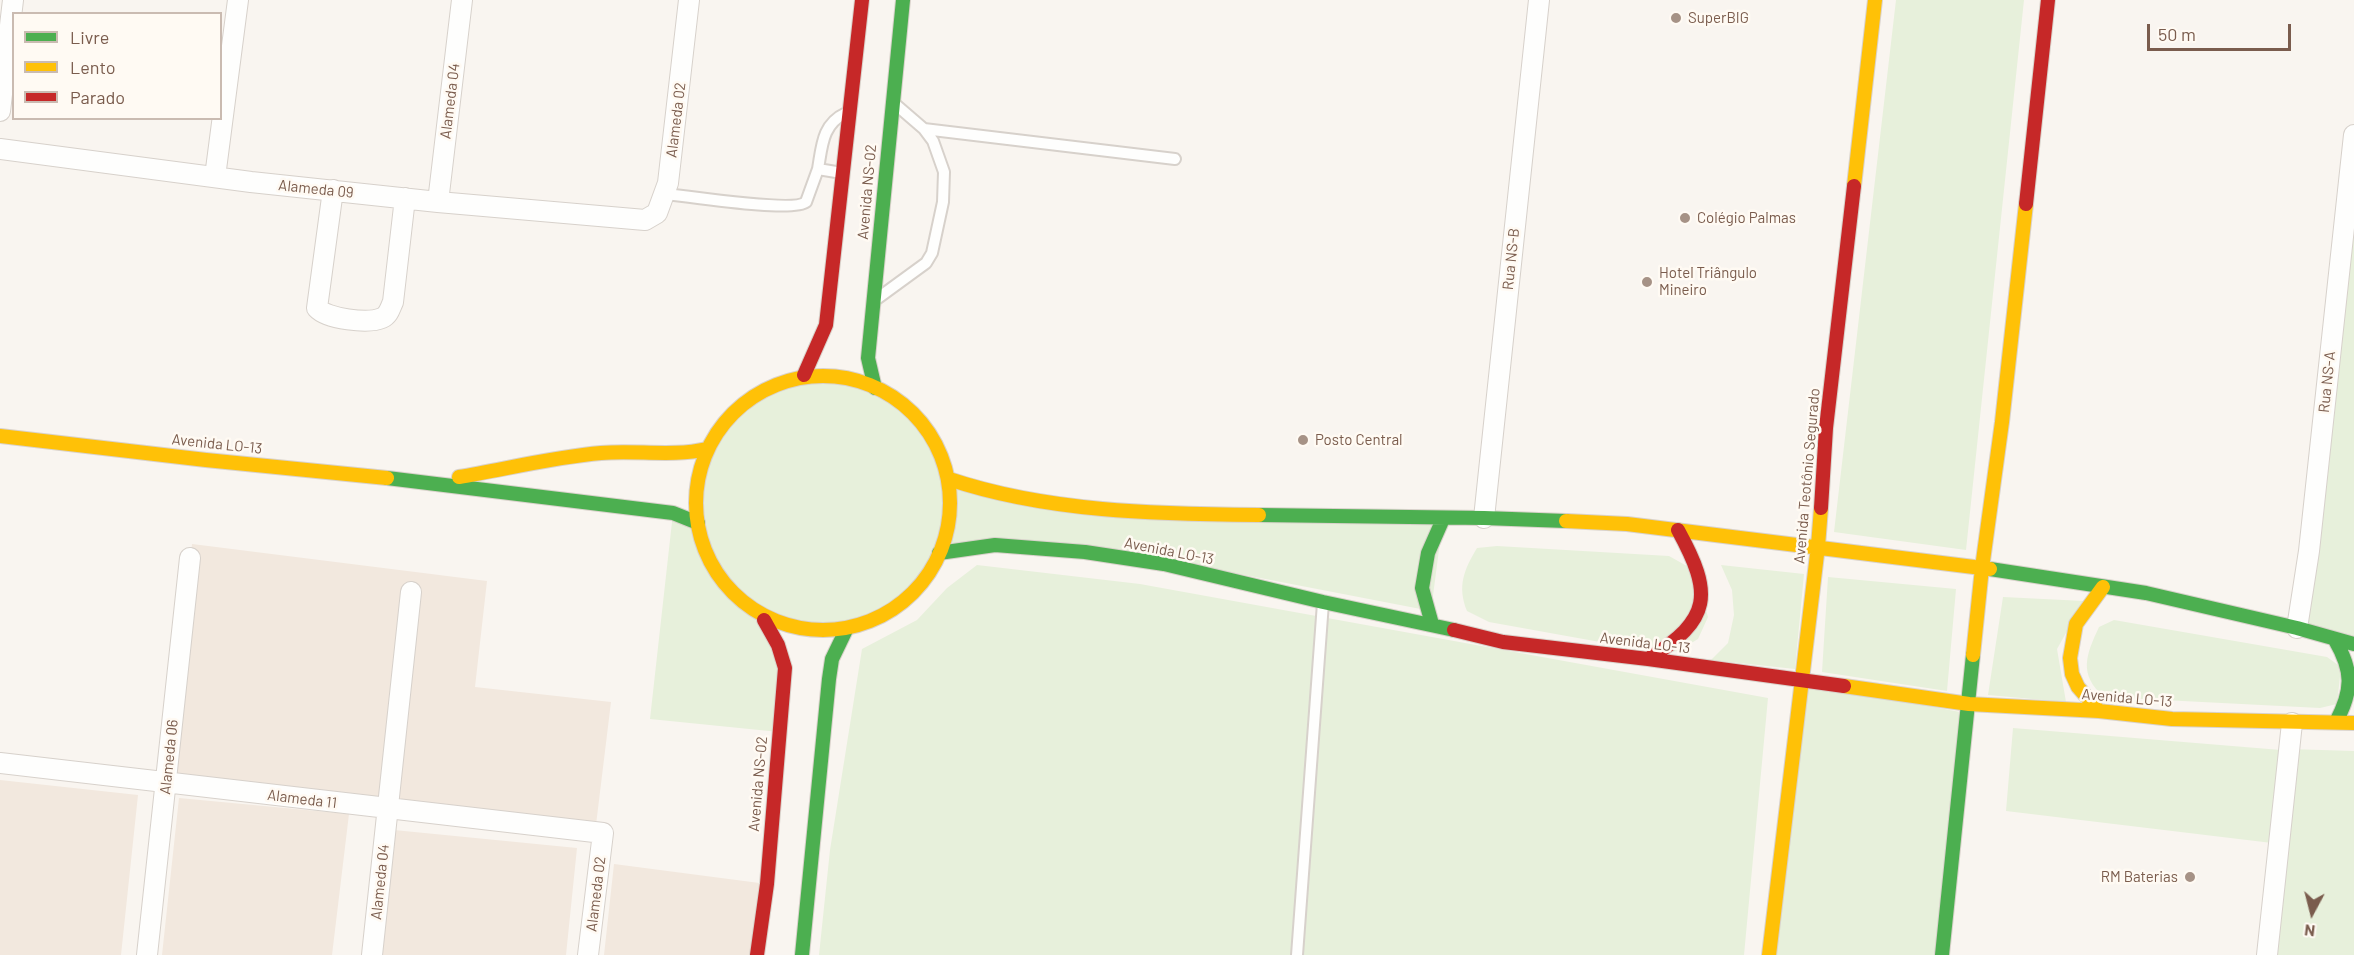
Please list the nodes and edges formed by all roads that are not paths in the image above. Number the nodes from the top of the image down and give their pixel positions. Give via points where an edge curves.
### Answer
1 (13, 0) edge
2 (238, 0) edge
3 (462, 0) edge
4 (689, 0) edge
5 (862, 0) edge
6 (903, 0) edge
7 (1539, 0) edge
8 (1875, 0) edge
9 (2048, 0) edge
10 (892, 101) junction
11 (0, 111) edge
12 (849, 112) junction
13 (222, 118) edge
14 (222, 120) edge
15 (924, 129) junction
16 (2354, 135) edge
17 (0, 149) edge
18 (1175, 159) dead end
19 (818, 169) junction
20 (843, 173) junction
21 (214, 177) junction
22 (333, 190) junction
23 (666, 194) junction
24 (405, 198) junction
25 (438, 202) junction
26 (633, 220) joint
27 (873, 301) junction
28 (804, 375) junction
29 (875, 388) junction
30 (0, 436) edge
31 (707, 449) junction
32 (949, 479) junction
33 (431, 482) junction
34 (1484, 518) junction
35 (1443, 519) junction
36 (698, 523) junction
37 (1678, 530) junction
38 (1818, 546) junction
39 (939, 553) junction
40 (190, 558) dead end
41 (1982, 567) junction
42 (2103, 587) junction
43 (411, 592) dead end
44 (1323, 602) junction
45 (764, 620) junction
46 (1432, 624) junction
47 (2297, 628) junction
48 (846, 630) junction
49 (2335, 640) junction
50 (2354, 644) edge
51 (1648, 659) junction
52 (1801, 681) junction
53 (1969, 704) junction
54 (2099, 711) junction
55 (2336, 722) junction
56 (2292, 723) junction
57 (2354, 723) edge
58 (0, 764) edge
59 (166, 783) junction
60 (388, 809) junction
61 (603, 833) joint
62 (147, 955) edge
63 (372, 955) edge
64 (588, 955) edge
65 (757, 955) edge
66 (802, 955) edge
67 (1298, 955) edge
68 (1769, 955) edge
69 (1942, 955) edge
70 (2267, 955) edge

1 - 11 street
2 - 13 street
3 - 25 street, Alameda 04
4 - 23 street, Alameda 02
5 - 12 street, Avenida NS-02
6 - 10 street, Avenida NS-02
7 - 34 street, Rua NS-B
8 - 38 street, Avenida Teotônio Segurado via 1828,417
9 - 41 street via 2002,422
10 - 15 lane
10 - 27 street, Avenida NS-02
12 - 19 lane via 827,128
12 - 20 street, Avenida NS-02
14 - 21 street
15 - 18 lane
15 - 27 lane via 936,147 944,172 943,202 932,253 926,263
16 - 47 street, Rua NS-A via 2309,551
17 - 21 street, Alameda 09
19 - 20 lane
19 - 23 lane via 806,201 797,206
20 - 28 street, Avenida NS-02 via 826,325
21 - 22 street, Alameda 09
22 - 24 street, Alameda 09
22 - 24 street via 316,308 321,313 344,318 374,320 389,311
23 - 26 street, Alameda 02 via 657,213 645,220
24 - 25 street, Alameda 09
25 - 26 street, Alameda 09
27 - 29 street, Avenida NS-02 via 868,358
28 - 29 street via 837,377
28 - 31 street via 778,383 743,403
29 - 32 street via 909,406 925,424
30 - 33 street, Avenida LO-13
31 - 33 street, Avenida LO-13 via 686,454 598,453
31 - 36 street via 697,484
32 - 35 street via 1021,499 1159,513
32 - 39 street via 950,501
33 - 36 street, Avenida LO-13 via 673,513
34 - 35 street
34 - 37 street
35 - 46 street via 1428,553 1422,588
36 - 45 street via 711,560
37 - 38 street
37 - 51 street via 1697,565 1702,596 1699,614 1682,636
38 - 41 street
38 - 52 street, Avenida Teotônio Segurado
39 - 44 street, Avenida LO-13 via 995,545 1085,552 1164,564
39 - 48 street via 927,576 899,605 878,619
40 - 59 street, Alameda 06
41 - 42 street
41 - 53 street
42 - 47 street via 2146,593
42 - 54 street via 2076,624 2070,658 2078,687
43 - 60 street, Alameda 04
44 - 46 street, Avenida LO-13
44 - 67 lane
45 - 48 street via 788,628
45 - 65 street, Avenida NS-02 via 785,668 767,884
46 - 51 street, Avenida LO-13 via 1503,642
47 - 49 street
48 - 66 street via 832,659 829,679
49 - 50 street
49 - 55 street via 2348,657 2352,676 2346,708
51 - 52 street, Avenida LO-13
52 - 53 street, Avenida LO-13
52 - 68 street, Avenida Teotônio Segurado
53 - 54 street, Avenida LO-13
53 - 69 street
54 - 56 street, Avenida LO-13 via 2172,719
55 - 56 street, Avenida LO-13
55 - 57 street, Avenida LO-13
56 - 70 street
58 - 59 street, Alameda 11
59 - 60 street, Alameda 11
59 - 62 street, Alameda 06
60 - 61 street, Alameda 11
60 - 63 street, Alameda 04
61 - 64 street, Alameda 02

